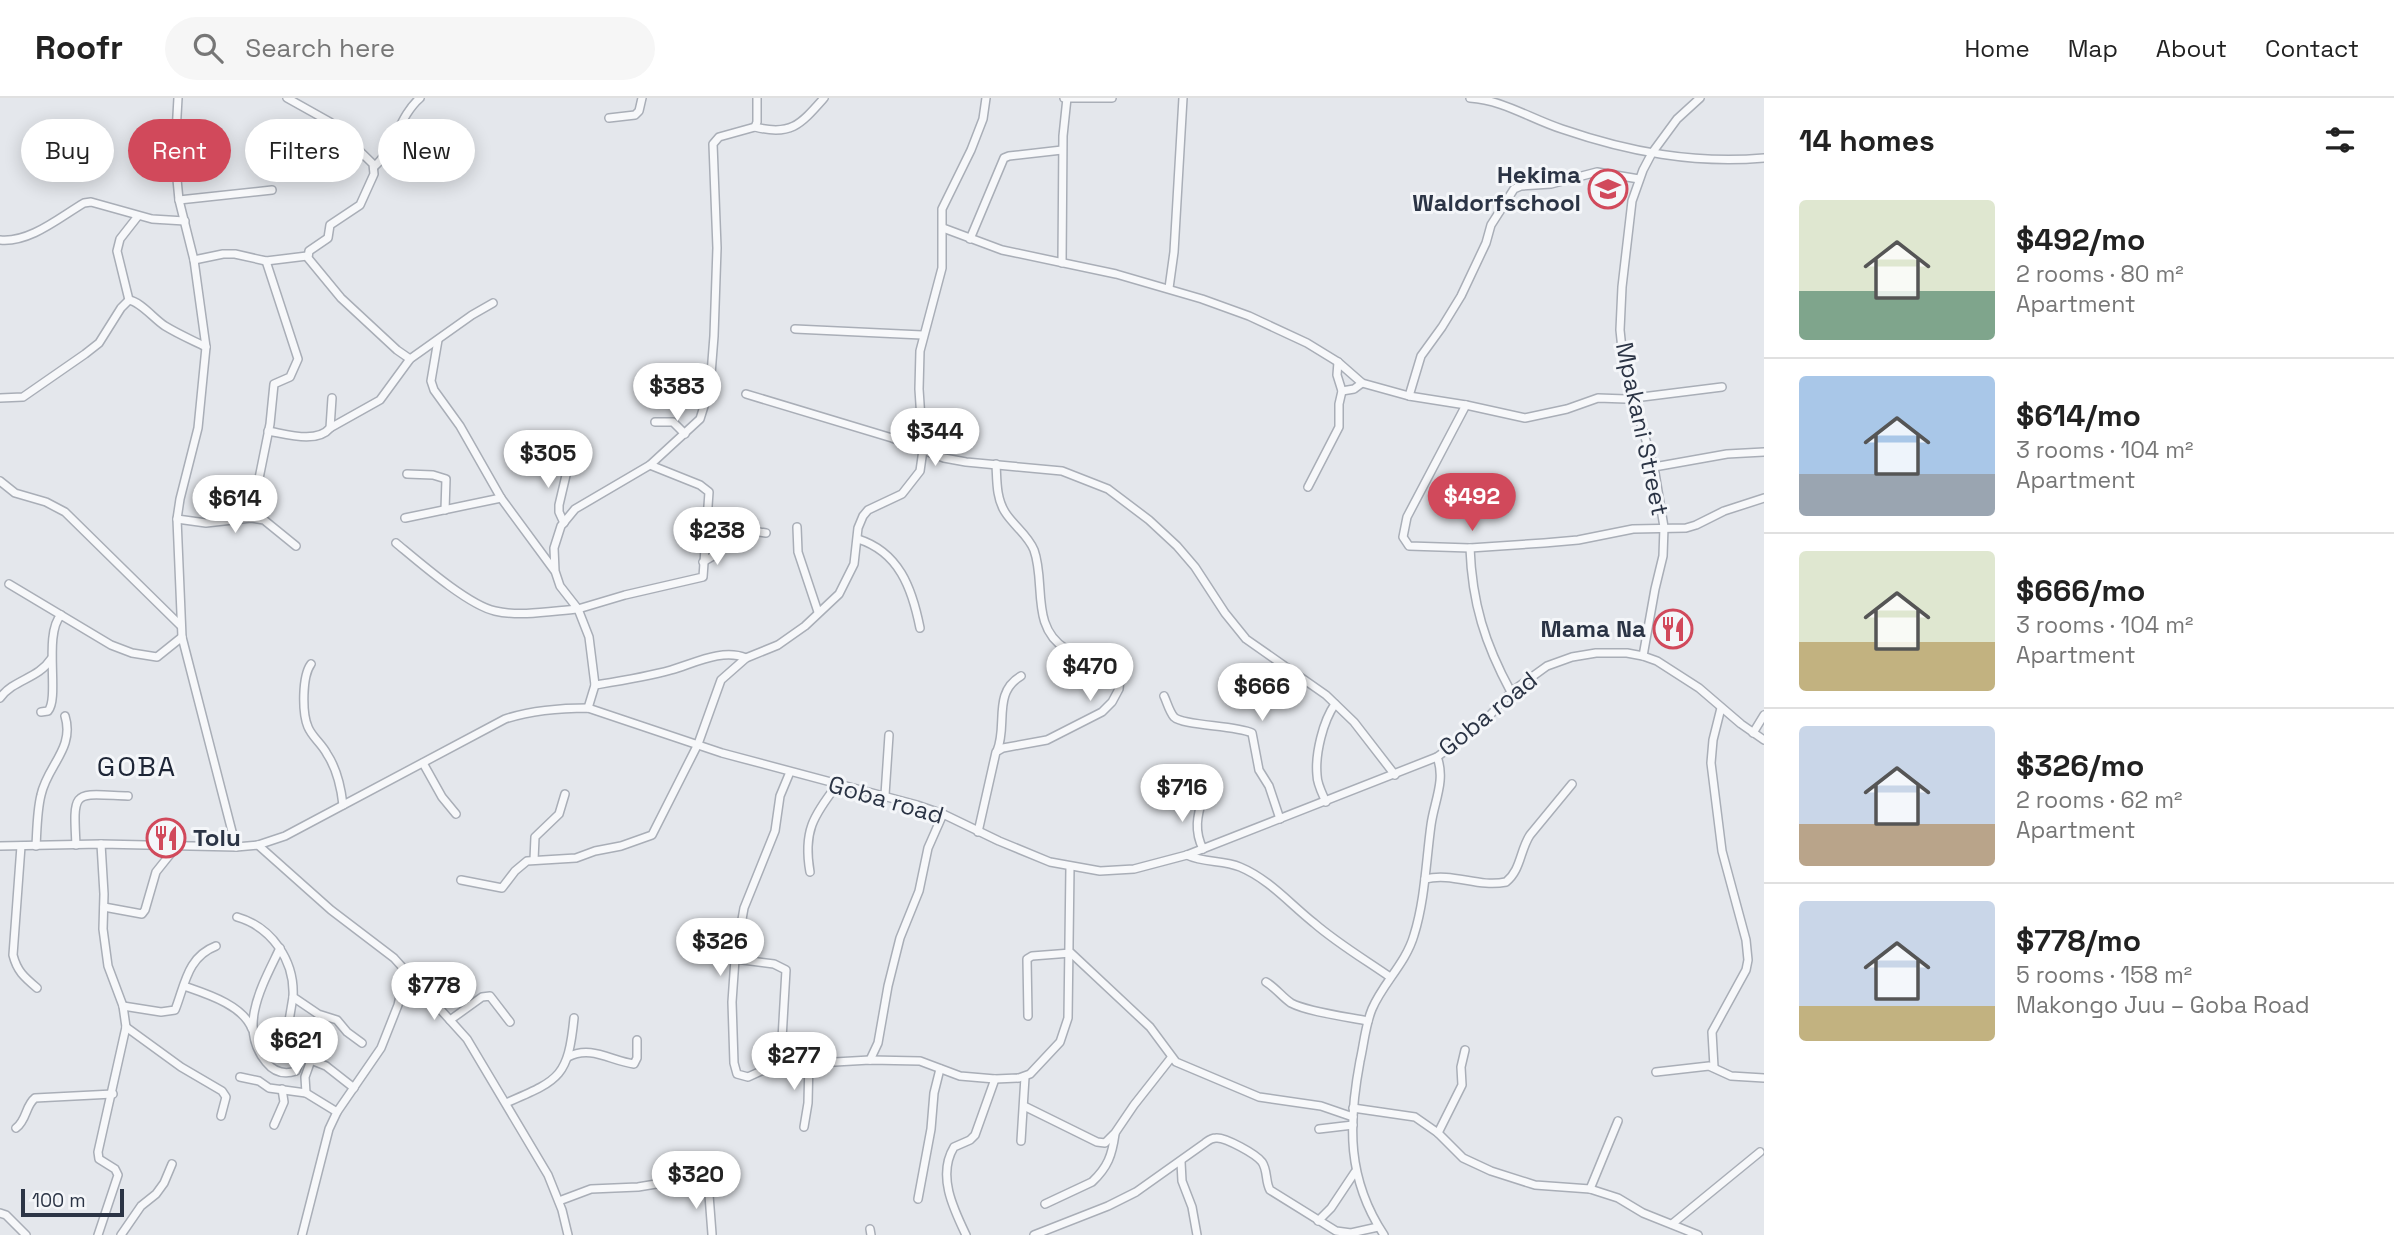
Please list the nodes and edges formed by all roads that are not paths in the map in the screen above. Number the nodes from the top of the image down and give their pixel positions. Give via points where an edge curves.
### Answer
1 (178, 98) edge
2 (287, 98) edge
3 (420, 98) edge
4 (642, 98) edge
5 (757, 98) edge
6 (824, 98) edge
7 (986, 98) edge
8 (1066, 98) edge
9 (1112, 98) edge
10 (1183, 98) edge
11 (1470, 98) edge
12 (1700, 98) edge
13 (609, 118) dead end
14 (755, 127) junction
15 (1062, 150) junction
16 (1652, 153) junction
17 (1764, 158) edge
18 (374, 167) junction
19 (1639, 179) junction
20 (272, 190) dead end
21 (180, 200) junction
22 (138, 216) junction
23 (185, 221) junction
24 (943, 228) junction
25 (970, 239) junction
26 (0, 240) edge
27 (307, 256) junction
28 (194, 260) junction
29 (266, 261) junction
30 (1062, 263) junction
31 (1169, 288) junction
32 (129, 300) junction
33 (493, 303) dead end
34 (795, 329) dead end
35 (922, 335) junction
36 (438, 340) junction
37 (206, 347) junction
38 (410, 359) junction
39 (1338, 362) junction
40 (1362, 383) junction
41 (1723, 387) dead end
42 (1342, 391) junction
43 (746, 394) dead end
44 (1409, 396) junction
45 (0, 398) edge
46 (332, 398) dead end
47 (1634, 399) junction
48 (1466, 405) junction
49 (655, 422) dead end
50 (330, 428) junction
51 (268, 432) junction
52 (685, 434) junction
53 (923, 450) junction
54 (1764, 452) edge
55 (571, 454) dead end
56 (996, 464) junction
57 (650, 465) junction
58 (1654, 467) junction
59 (407, 474) dead end
60 (0, 481) edge
61 (1308, 487) dead end
62 (501, 498) junction
63 (1764, 498) edge
64 (445, 510) junction
65 (251, 518) junction
66 (405, 518) dead end
67 (177, 519) junction
68 (564, 523) junction
69 (797, 527) dead end
70 (1664, 527) junction
71 (766, 533) dead end
72 (858, 539) junction
73 (396, 543) dead end
74 (296, 546) dead end
75 (1470, 548) junction
76 (703, 562) junction
77 (555, 571) junction
78 (9, 584) dead end
79 (578, 609) junction
80 (818, 612) junction
81 (61, 615) junction
82 (181, 625) junction
83 (920, 628) dead end
84 (182, 637) junction
85 (53, 656) junction
86 (1643, 656) junction
87 (746, 658) junction
88 (311, 664) dead end
89 (1021, 676) dead end
90 (595, 685) junction
91 (1511, 692) junction
92 (1164, 696) dead end
93 (0, 698) edge
94 (1335, 704) junction
95 (588, 708) junction
96 (1721, 708) junction
97 (41, 712) dead end
98 (1764, 715) edge
99 (65, 716) dead end
100 (1754, 733) junction
101 (889, 735) dead end
102 (1764, 740) edge
103 (698, 744) junction
104 (996, 752) junction
105 (1437, 757) junction
106 (423, 763) junction
107 (790, 772) junction
108 (1395, 775) junction
109 (1572, 784) dead end
110 (837, 785) junction
111 (565, 794) dead end
112 (885, 795) junction
113 (128, 796) dead end
114 (1203, 797) dead end
115 (1326, 802) junction
116 (343, 805) junction
117 (456, 814) dead end
118 (943, 814) junction
119 (1280, 820) junction
120 (978, 832) junction
121 (101, 844) junction
122 (76, 845) junction
123 (258, 845) junction
124 (0, 846) edge
125 (21, 846) junction
126 (36, 846) junction
127 (176, 847) junction
128 (236, 847) junction
129 (1203, 849) junction
130 (1187, 855) junction
131 (534, 860) junction
132 (1070, 867) junction
133 (810, 872) dead end
134 (1424, 879) junction
135 (461, 880) dead end
136 (104, 907) junction
137 (237, 916) dead end
138 (216, 946) dead end
139 (280, 948) junction
140 (1070, 953) junction
141 (734, 959) junction
142 (406, 970) junction
143 (1390, 977) junction
144 (1266, 982) dead end
145 (184, 986) junction
146 (37, 988) dead end
147 (293, 997) junction
148 (123, 1006) junction
149 (1028, 1016) dead end
150 (574, 1018) dead end
151 (450, 1020) junction
152 (510, 1021) dead end
153 (1368, 1021) junction
154 (126, 1027) junction
155 (252, 1030) junction
156 (638, 1040) dead end
157 (362, 1043) dead end
158 (1465, 1050) dead end
159 (301, 1056) junction
160 (568, 1057) junction
161 (1171, 1058) junction
162 (809, 1059) junction
163 (870, 1059) junction
164 (312, 1060) junction
165 (786, 1060) junction
166 (1714, 1067) junction
167 (940, 1069) junction
168 (1656, 1072) dead end
169 (240, 1077) dead end
170 (1025, 1077) junction
171 (1764, 1078) edge
172 (995, 1079) junction
173 (354, 1088) junction
174 (282, 1089) junction
175 (306, 1093) junction
176 (113, 1094) junction
177 (506, 1103) junction
178 (1024, 1106) junction
179 (1353, 1108) junction
180 (337, 1112) junction
181 (221, 1116) dead end
182 (1353, 1121) junction
183 (1618, 1121) dead end
184 (274, 1125) dead end
185 (804, 1127) dead end
186 (16, 1128) dead end
187 (1319, 1129) dead end
188 (1115, 1133) junction
189 (1438, 1133) junction
190 (1021, 1141) dead end
191 (1760, 1152) dead end
192 (1181, 1162) junction
193 (172, 1164) dead end
194 (1355, 1172) junction
195 (1590, 1189) junction
196 (918, 1199) dead end
197 (559, 1201) junction
198 (1045, 1204) dead end
199 (0, 1213) edge
200 (1318, 1221) junction
201 (1672, 1224) junction
202 (1378, 1227) junction
203 (712, 1234) edge
204 (26, 1235) edge
205 (97, 1235) edge
206 (121, 1235) edge
207 (302, 1235) edge
208 (568, 1235) edge
209 (966, 1235) edge
210 (1034, 1235) edge
211 (1197, 1235) edge
212 (1384, 1235) edge
213 (1698, 1235) edge

1 - 21 street via 175,151
2 - 18 street via 330,122
3 - 18 street
4 - 13 street via 635,115
5 - 14 street
6 - 14 street via 789,129
7 - 24 street via 971,150 942,209
8 - 9 street
8 - 15 street
10 - 31 street
11 - 16 street
12 - 16 street, Mpakani Street via 1677,119
14 - 52 street via 713,144 717,248 710,387 700,419
15 - 25 street via 1004,158
15 - 30 street
16 - 17 street via 1690,160
16 - 19 street, Mpakani Street
18 - 27 street via 360,205 330,225 326,240
19 - 44 street via 1597,172 1514,189 1491,225 1461,296 1421,356
19 - 47 street, Mpakani Street via 1632,201 1620,330 1624,368
20 - 21 street
21 - 23 street
22 - 23 street
22 - 26 street via 99,202 85,203 49,225
22 - 32 street via 117,244
23 - 28 street
24 - 25 street
24 - 35 street via 942,268
25 - 30 street
27 - 29 street
27 - 38 street via 341,298
28 - 29 street via 235,254
28 - 37 street
29 - 51 street via 298,359 290,377 274,384
30 - 31 street
31 - 39 street via 1249,316
32 - 37 street
32 - 45 street via 99,343 85,354 23,397
33 - 36 street
34 - 35 street
35 - 53 street
36 - 38 street
36 - 62 street via 432,386
37 - 67 street via 198,428
38 - 50 street via 380,400
39 - 40 street
39 - 42 street
40 - 42 street
40 - 44 street
41 - 47 street
42 - 61 street via 1337,435
43 - 53 street
44 - 48 street
46 - 50 street
47 - 48 street via 1598,398 1525,418
47 - 58 street, Mpakani Street
48 - 75 street via 1410,510 1403,537 1415,548
49 - 52 street via 673,422
50 - 51 street via 316,436
51 - 65 street
52 - 57 street
53 - 56 street via 965,462
53 - 72 street via 920,471 911,485 868,510 858,528
54 - 58 street
55 - 68 street via 559,505
56 - 94 street via 1062,471 1108,489 1134,507 1195,567 1246,639
56 - 104 street via 1003,509 1034,551 1043,620 1050,634 1066,649 1115,656 1122,678 1118,694 1102,712 1047,740
57 - 68 street via 575,509
57 - 76 street via 709,492
58 - 70 street, Mpakani Street
59 - 64 street via 446,479
60 - 82 street via 15,493 65,512
62 - 64 street
62 - 77 street
63 - 70 street via 1686,528
64 - 66 street
65 - 67 street via 206,523
65 - 74 street via 264,520
67 - 82 street
68 - 77 street via 554,548
69 - 80 street via 798,552
70 - 75 street via 1633,528 1578,540
70 - 86 street, Mpakani Street via 1664,556
71 - 76 street via 732,528 715,555
72 - 80 street via 846,583
72 - 83 street via 881,549 897,568 911,592
73 - 79 street via 469,599 493,611
75 - 91 street via 1477,611
76 - 79 street via 699,579
77 - 79 street
78 - 81 street
79 - 90 street via 589,637
80 - 87 street via 778,645
81 - 84 street via 111,645 142,655 157,657
81 - 85 street via 55,622
82 - 84 street
84 - 128 street
85 - 93 street via 41,672 10,687
85 - 97 street via 53,704
86 - 91 street, Goba road via 1596,653 1572,657 1546,666
86 - 96 street, Goba road via 1674,670
87 - 90 street via 730,654 713,657
87 - 103 street via 721,680
88 - 116 street via 305,677 307,723 332,763
89 - 104 street via 1002,701 1002,734
90 - 95 street
91 - 105 street, Goba road via 1483,723
92 - 119 street via 1179,720 1252,733 1259,771
94 - 108 street
94 - 115 street via 1323,725 1317,768
95 - 103 street, Goba road
95 - 106 street, Goba road via 533,711 505,719
96 - 100 street, Goba road
96 - 166 street via 1711,763 1722,851 1744,928 1748,960 1713,1032
98 - 100 street
99 - 126 street via 66,744 40,796
100 - 102 street, Goba road
101 - 112 street
103 - 107 street, Goba road
103 - 131 street via 652,835 576,858
104 - 120 street
105 - 108 street, Goba road
105 - 134 street via 1440,786
106 - 116 street, Goba road
106 - 117 street
107 - 110 street, Goba road
107 - 141 street via 780,796 775,831 744,908
108 - 115 street, Goba road
109 - 134 street via 1524,843 1516,870 1506,882 1478,883 1444,876
110 - 112 street, Goba road
110 - 133 street via 819,807 809,831
111 - 131 street via 559,814 535,837
112 - 118 street, Goba road
113 - 122 street via 86,795 77,800
114 - 129 street via 1196,823
115 - 119 street, Goba road
116 - 123 street, Goba road
118 - 120 street, Goba road
118 - 163 street via 900,938 878,1043
119 - 129 street, Goba road
120 - 132 street, Goba road
121 - 122 street, Goba road
121 - 127 street, Goba road
121 - 136 street
122 - 126 street, Goba road
123 - 128 street, Goba road
123 - 142 street
124 - 125 street, Goba road
125 - 126 street, Goba road
125 - 146 street via 13,954 20,974
127 - 128 street, Goba road
127 - 136 street via 156,872 142,914
129 - 130 street, Goba road
130 - 132 street, Goba road via 1134,869 1100,872
130 - 143 street via 1239,867 1256,876 1327,934
131 - 135 street via 515,871 502,888
132 - 140 street
134 - 143 street via 1410,947
136 - 148 street via 108,966
137 - 139 street via 262,930
138 - 145 street via 194,960
139 - 147 street via 292,971
139 - 155 street via 256,1004
140 - 149 street via 1027,959
140 - 161 street via 1150,1027
140 - 170 street via 1064,1032 1060,1042
141 - 165 street via 786,970 782,1039
141 - 165 street via 737,1074 748,1077
142 - 151 street
142 - 173 street via 381,1048
143 - 153 street
144 - 153 street via 1291,1003
145 - 148 street via 172,1012
145 - 155 street via 228,1005 246,1018
147 - 157 street via 337,1020
147 - 159 street via 288,1040 290,1049
148 - 154 street
150 - 160 street
151 - 152 street via 490,996
151 - 177 street
153 - 179 street
154 - 176 street
154 - 181 street via 181,1068 222,1091 226,1097
155 - 159 street via 256,1048 278,1072 296,1071
156 - 160 street via 634,1064 589,1052
158 - 189 street via 1462,1085
159 - 164 street
160 - 177 street via 551,1082
161 - 182 street via 1259,1097 1321,1107
161 - 188 street
162 - 163 street
162 - 165 street
162 - 185 street
163 - 167 street via 920,1061
164 - 173 street
164 - 175 street via 304,1077
166 - 168 street
166 - 171 street via 1731,1076
167 - 172 street
167 - 196 street
169 - 174 street
170 - 172 street
170 - 178 street
172 - 209 street via 975,1135 954,1147 947,1162 949,1192
173 - 180 street
174 - 175 street
174 - 184 street via 284,1102
175 - 180 street
176 - 186 street via 35,1098
176 - 205 street via 99,1159 118,1175
177 - 197 street
178 - 188 street via 1097,1142 1107,1142
178 - 190 street
179 - 182 street
179 - 189 street via 1415,1117
180 - 207 street
182 - 187 street
182 - 194 street
183 - 195 street
188 - 198 street via 1109,1164 1098,1176
189 - 195 street via 1463,1157 1491,1171 1535,1185
191 - 201 street
192 - 200 street via 1211,1139 1224,1139 1261,1162 1270,1190
192 - 210 street via 1108,1206
192 - 211 street
193 - 206 street via 164,1183
194 - 200 street
194 - 202 street
195 - 201 street
197 - 203 street via 591,1189 704,1176
197 - 208 street
199 - 204 street
200 - 202 street via 1344,1233
201 - 213 street
202 - 212 street

